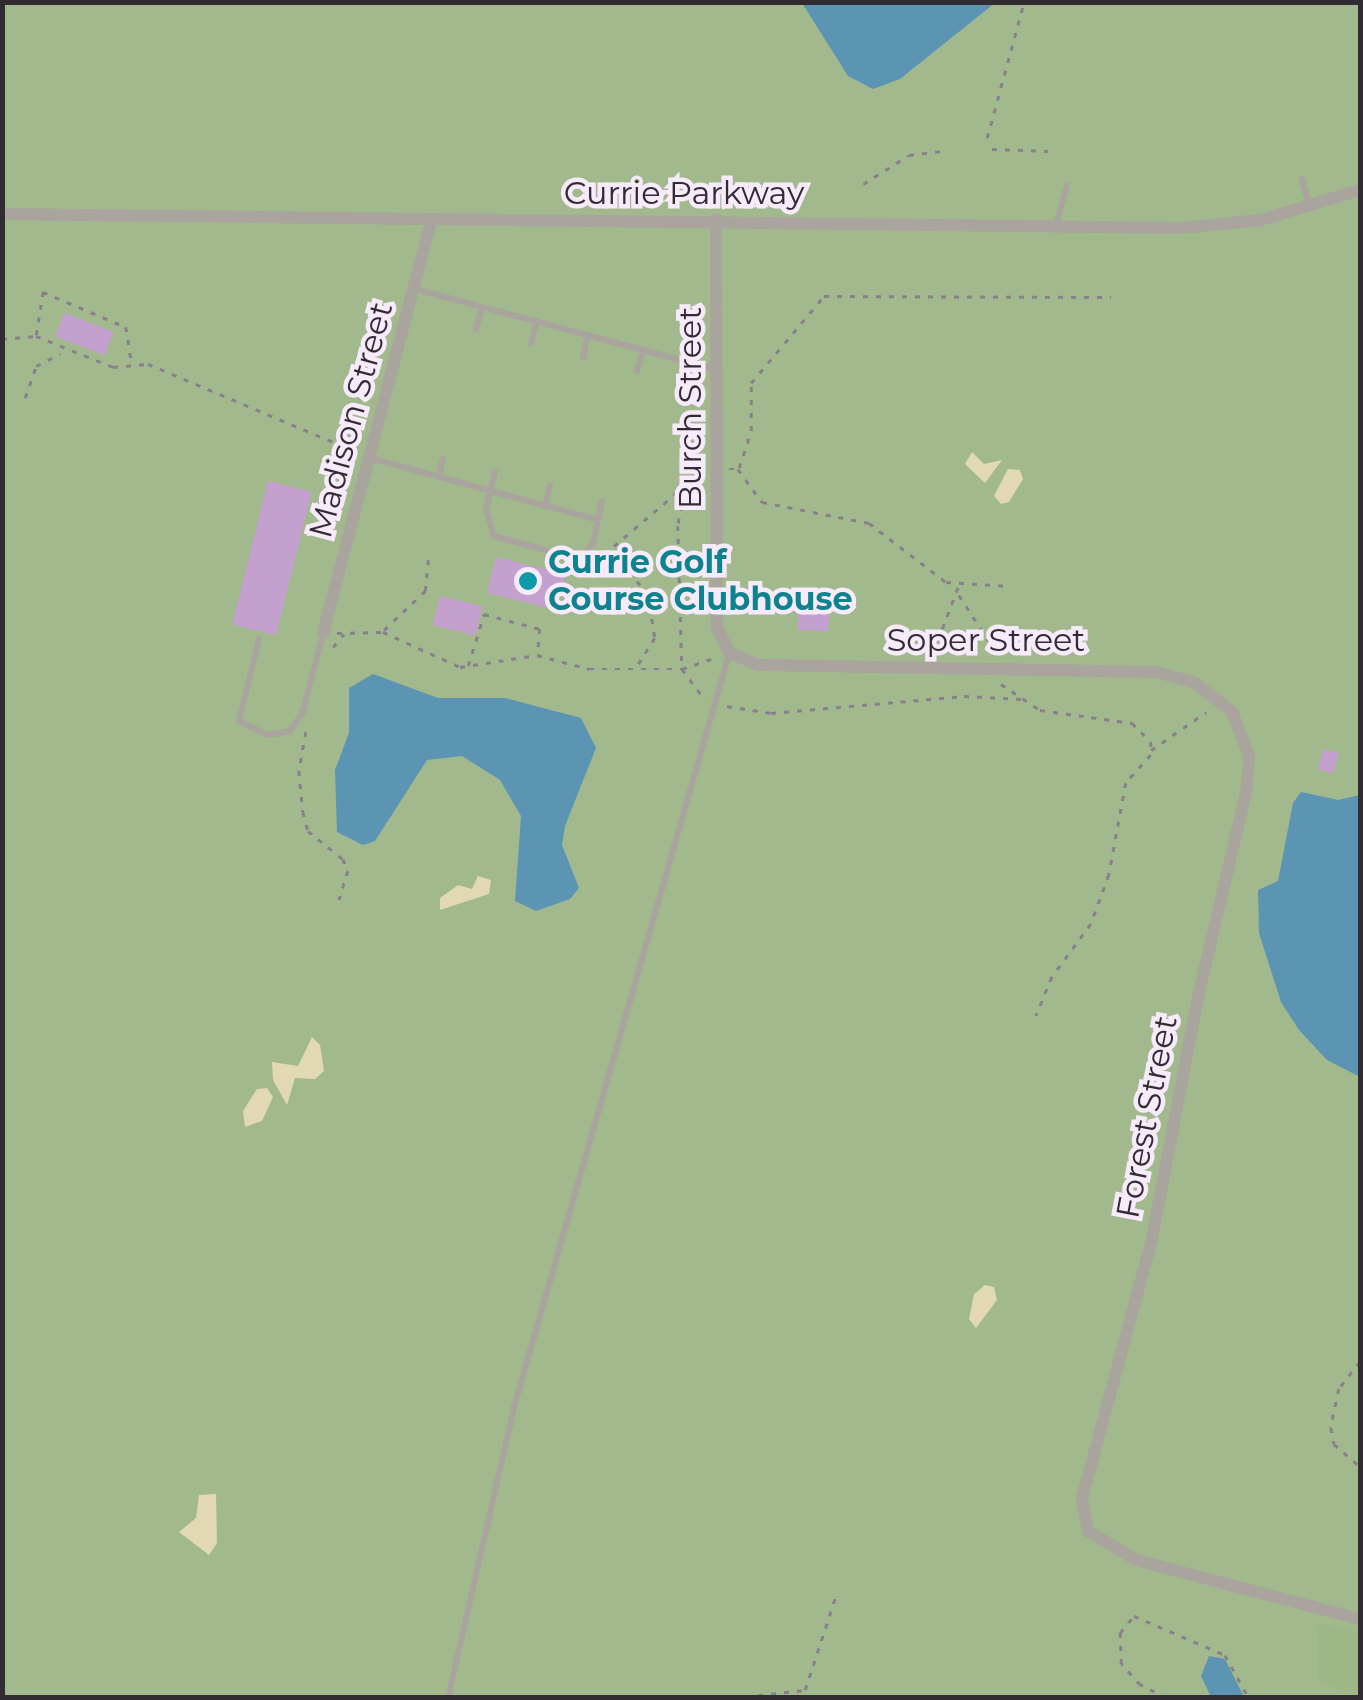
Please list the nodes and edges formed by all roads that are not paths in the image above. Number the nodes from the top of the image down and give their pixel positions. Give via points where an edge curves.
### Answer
1 (1302, 179) dead end
2 (1066, 186) dead end
3 (1360, 190) edge
4 (1310, 208) junction
5 (2, 214) edge
6 (716, 219) junction
7 (431, 220) junction
8 (1055, 228) junction
9 (414, 289) junction
10 (482, 307) junction
11 (536, 322) junction
12 (476, 329) dead end
13 (588, 335) junction
14 (531, 343) dead end
15 (643, 350) junction
16 (583, 358) dead end
17 (719, 370) junction
18 (637, 372) dead end
19 (370, 458) junction
20 (443, 458) dead end
21 (495, 472) dead end
22 (438, 476) junction
23 (550, 486) dead end
24 (490, 490) junction
25 (602, 501) dead end
26 (545, 506) junction
27 (598, 520) junction
28 (323, 634) joint
29 (259, 639) dead end
30 (730, 652) junction
31 (1232, 712) joint
32 (1360, 1618) edge
33 (448, 1698) edge

1 - 4 lane
2 - 8 lane
3 - 4 street, Currie Parkway
4 - 8 street, Currie Parkway via 1222,225
5 - 7 street, Currie Parkway
6 - 7 street, Currie Parkway
6 - 8 street, Currie Parkway
6 - 17 street, Burch Street
7 - 9 street, Madison Street
9 - 10 lane
9 - 19 street, Madison Street
10 - 11 lane
10 - 12 lane
11 - 13 lane
11 - 14 lane
13 - 15 lane
13 - 16 lane
15 - 17 lane
15 - 18 lane
17 - 30 street, Burch Street via 717,628
19 - 22 lane
19 - 28 street, Madison Street
20 - 22 lane
21 - 24 lane
22 - 24 lane
23 - 26 lane
24 - 26 lane
24 - 27 lane via 487,525 494,536 512,542 570,557 585,554
25 - 27 lane
26 - 27 lane
28 - 29 lane via 302,714 290,731 268,734 239,721
30 - 31 street, Soper Street via 758,664 1157,672 1196,684
30 - 33 lane via 514,1407
31 - 32 street, Forest Street via 1248,756 1247,788 1152,1239 1082,1498 1088,1531 1136,1560

